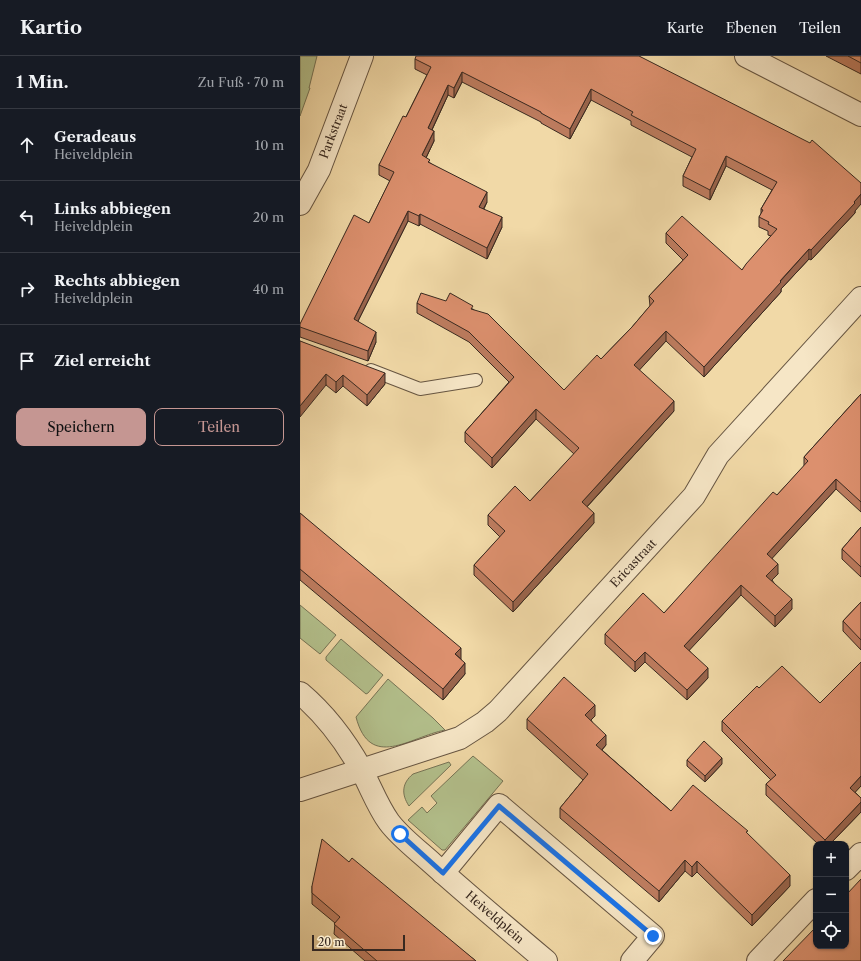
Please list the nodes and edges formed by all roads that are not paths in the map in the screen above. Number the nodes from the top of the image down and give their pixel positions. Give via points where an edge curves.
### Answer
1 (362, 56) edge
2 (746, 56) edge
3 (861, 115) edge
4 (300, 204) edge
5 (861, 298) edge
6 (361, 367) edge
7 (476, 380) dead end
8 (300, 694) edge
9 (362, 770) junction
10 (300, 790) edge
11 (861, 854) edge
12 (849, 866) edge
13 (443, 873) junction
14 (813, 903) edge
15 (546, 961) edge
16 (632, 961) edge
17 (758, 961) edge

1 - 4 street, Parkstraat via 319,170
2 - 3 street
5 - 9 street, Ericastraat via 718,455 694,496 498,711 486,722 460,738
6 - 7 lane via 420,389
8 - 9 street, Heiveldplein via 336,730
9 - 10 street
9 - 13 street, Heiveldplein via 390,822
11 - 12 street
13 - 15 street, Heiveldplein
13 - 16 street via 499,806 653,936
14 - 17 street

